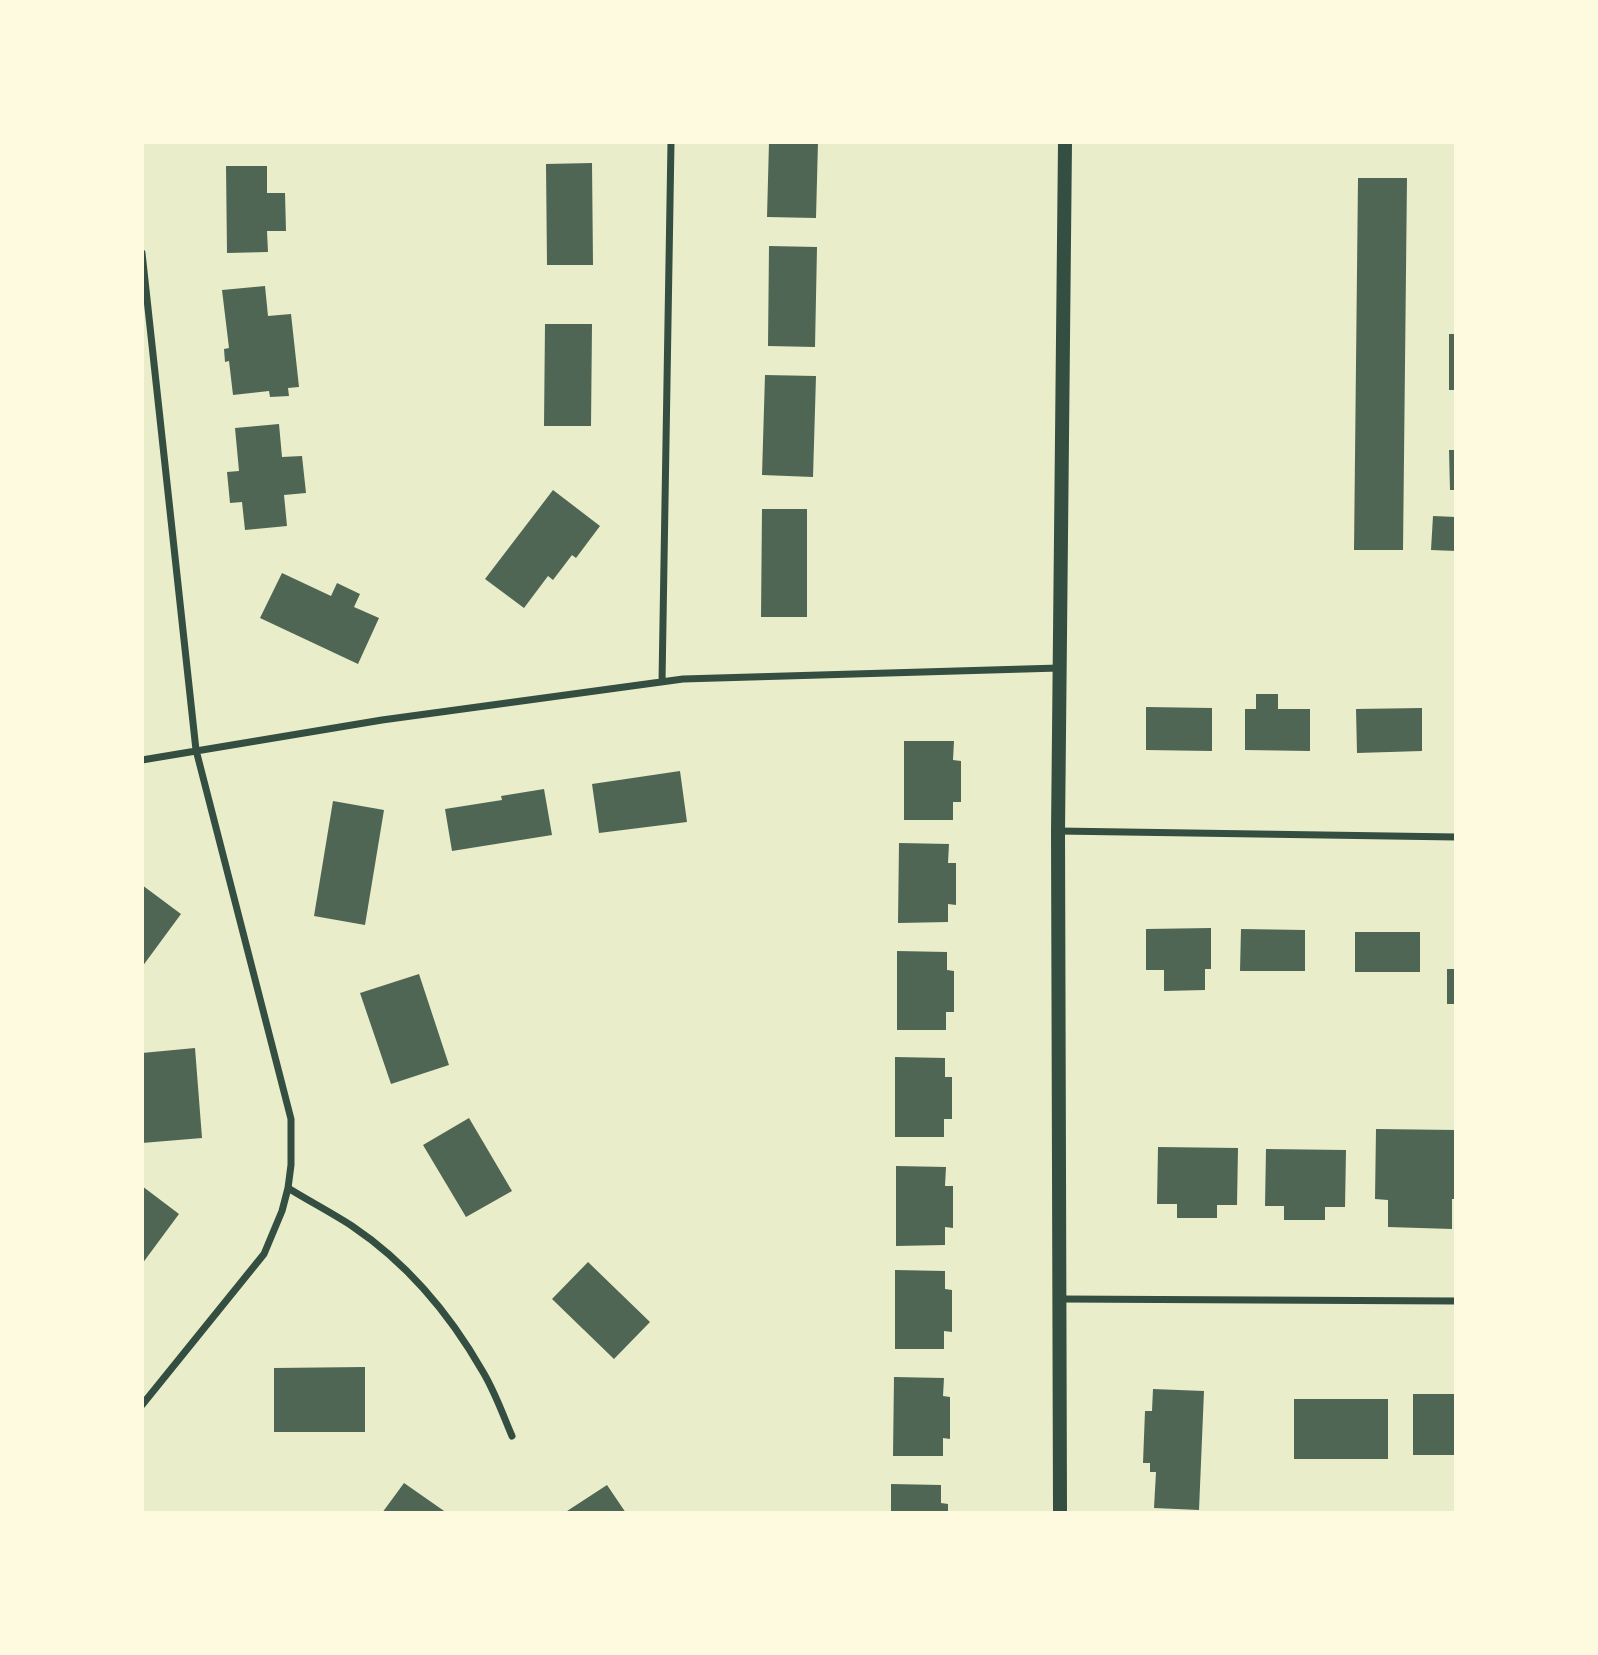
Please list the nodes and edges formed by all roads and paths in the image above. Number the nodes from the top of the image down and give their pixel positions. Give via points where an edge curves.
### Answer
1 (671, 142) edge
2 (1065, 142) edge
3 (142, 253) edge
4 (1059, 668) junction
5 (662, 682) junction
6 (196, 750) junction
7 (142, 760) edge
8 (1058, 831) junction
9 (1456, 836) edge
10 (288, 1188) junction
11 (1061, 1299) junction
12 (1456, 1301) edge
13 (142, 1405) edge
14 (512, 1436) dead end
15 (1060, 1513) edge

1 - 5 street
2 - 4 main road
3 - 6 street
4 - 5 street
4 - 8 main road
5 - 6 street
6 - 7 street
6 - 10 street via 290,1119
8 - 9 street
8 - 11 main road
10 - 13 street via 264,1254
10 - 14 street via 353,1227 420,1284 462,1337
11 - 12 street
11 - 15 main road

